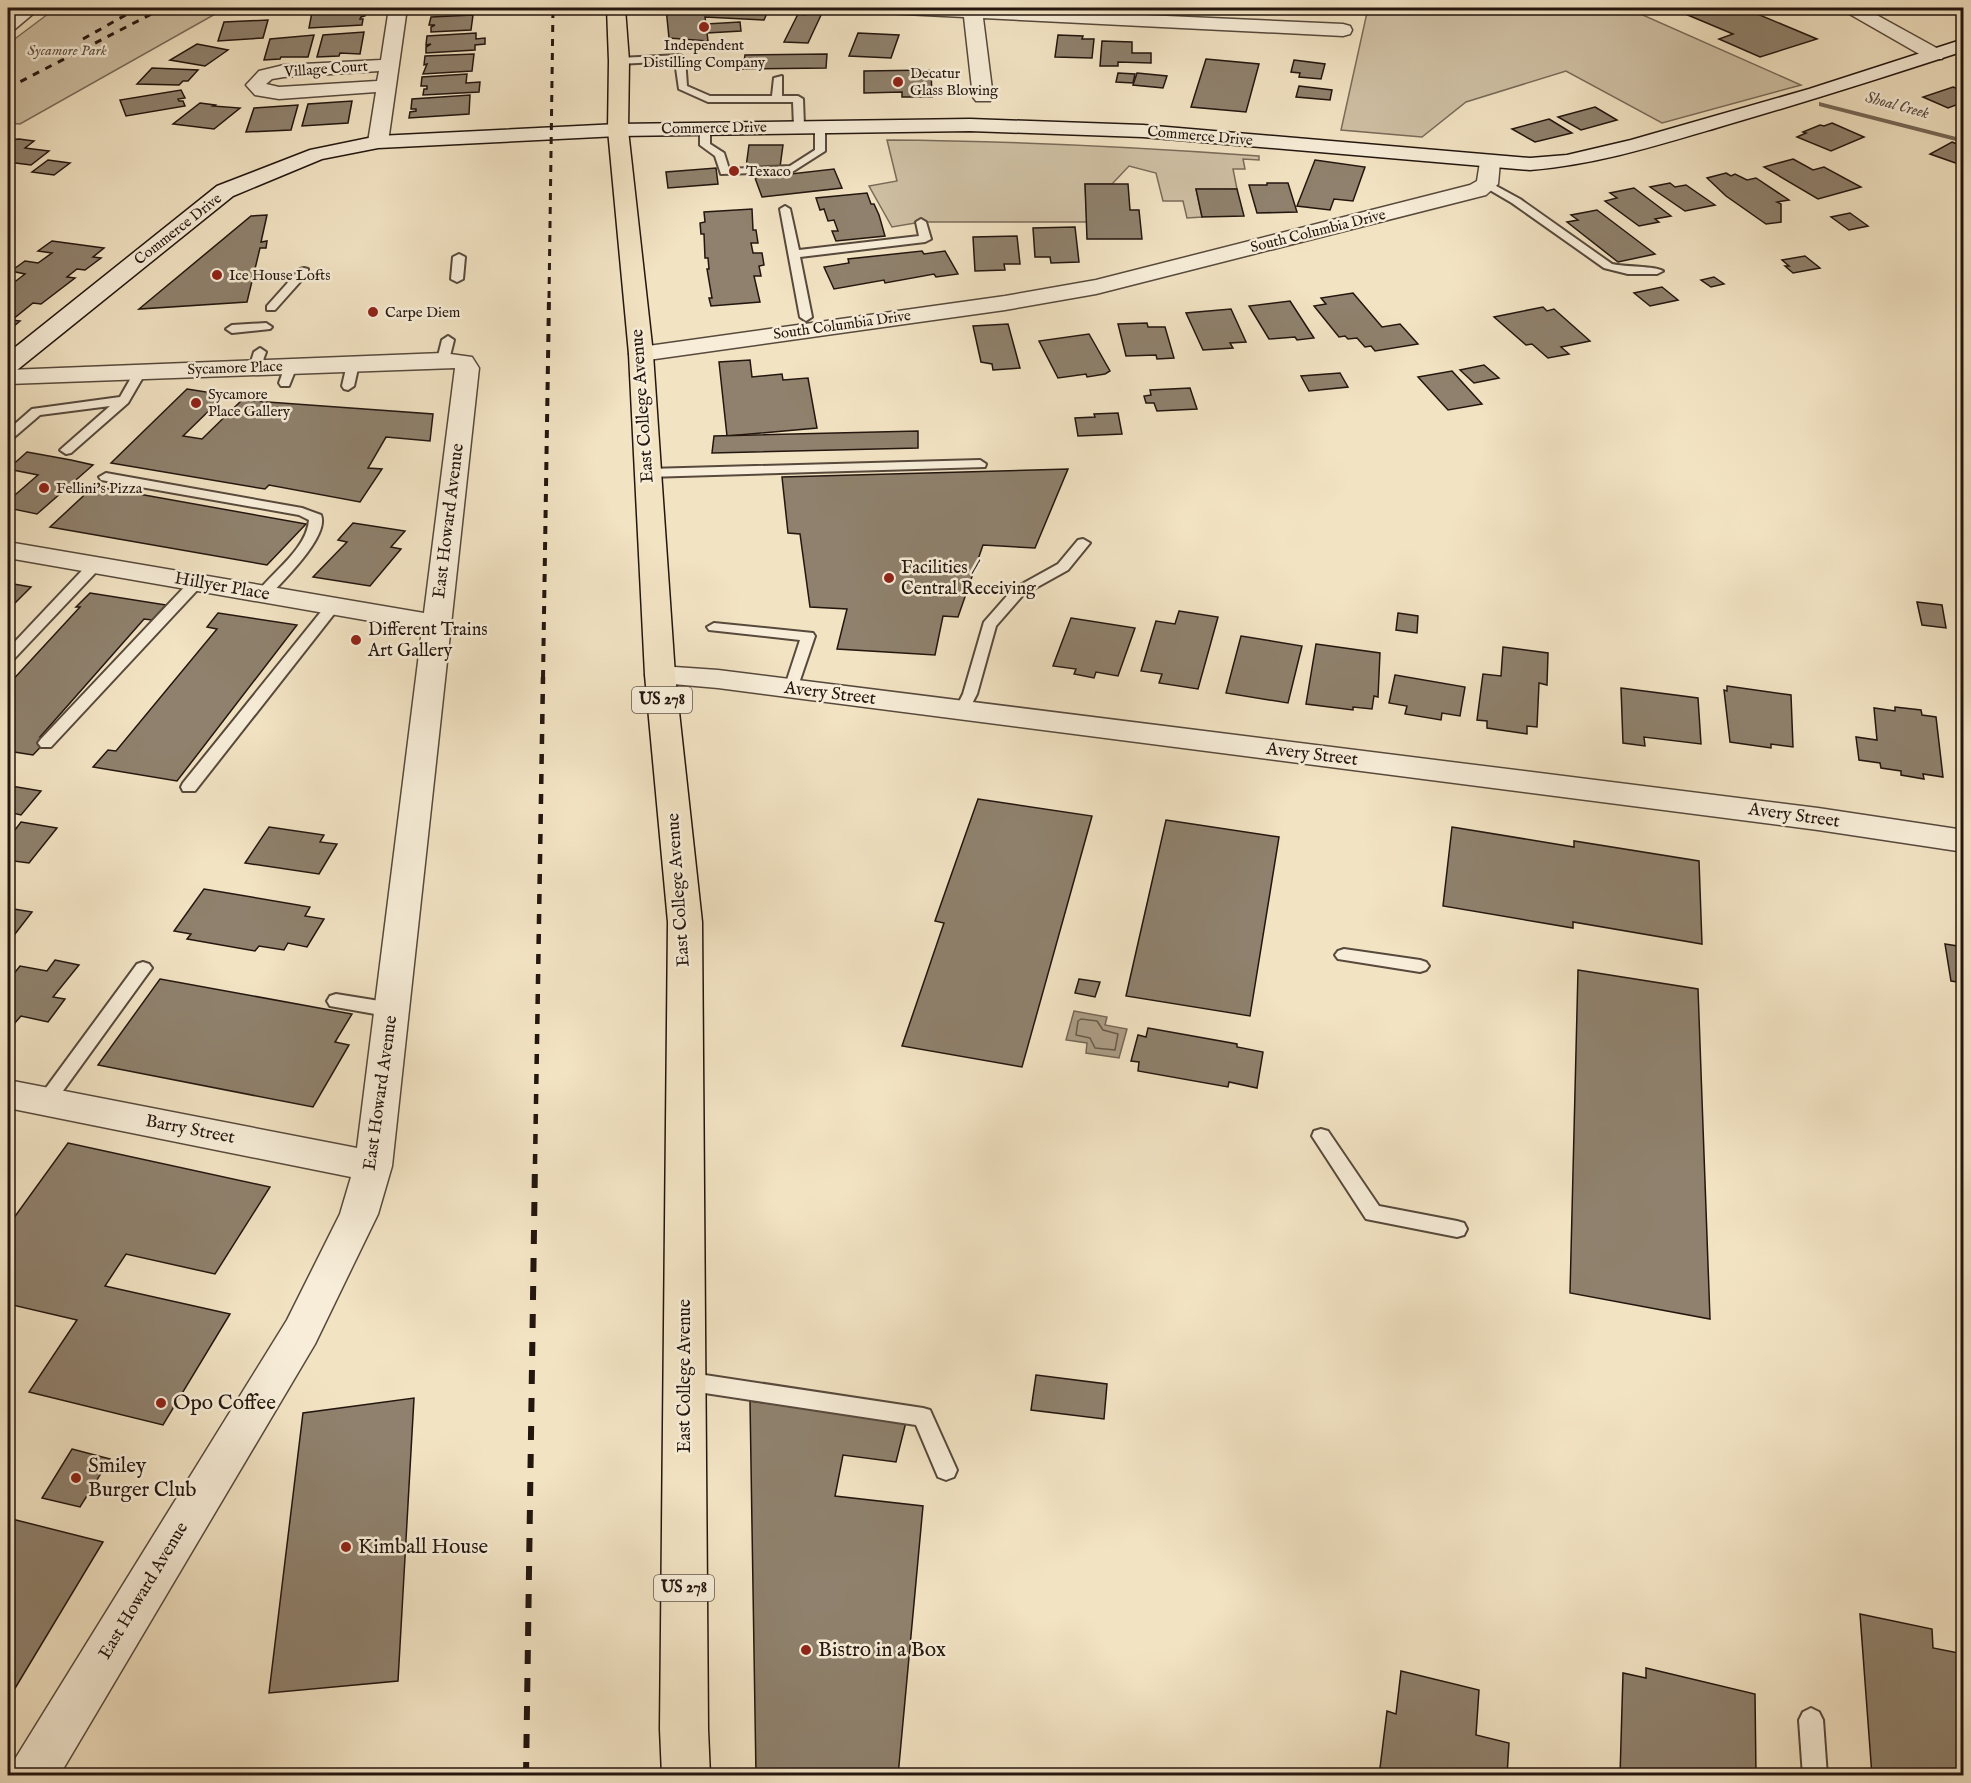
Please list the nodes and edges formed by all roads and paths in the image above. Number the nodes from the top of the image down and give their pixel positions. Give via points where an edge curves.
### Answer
1 (31, 8) edge
2 (398, 8) edge
3 (616, 8) edge
4 (884, 8) edge
5 (1852, 8) edge
6 (973, 12) junction
7 (8, 25) edge
8 (1343, 30) dead end
9 (1964, 45) edge
10 (1935, 55) junction
11 (620, 61) junction
12 (388, 64) junction
13 (778, 78) dead end
14 (385, 86) junction
15 (983, 97) dead end
16 (777, 99) junction
17 (799, 126) junction
18 (820, 126) junction
19 (705, 128) junction
20 (618, 130) junction
21 (378, 142) junction
22 (1489, 173) junction
23 (785, 210) dead end
24 (921, 222) dead end
25 (794, 254) junction
26 (459, 257) dead end
27 (304, 271) dead end
28 (1657, 271) dead end
29 (457, 279) dead end
30 (272, 308) dead end
31 (806, 317) dead end
32 (266, 327) dead end
33 (232, 329) dead end
34 (451, 354) joint
35 (641, 354) junction
36 (8, 365) edge
37 (140, 372) junction
38 (8, 377) edge
39 (124, 400) junction
40 (8, 436) edge
41 (66, 450) dead end
42 (980, 464) dead end
43 (648, 473) junction
44 (106, 477) dead end
45 (1083, 543) dead end
46 (8, 549) edge
47 (95, 565) junction
48 (197, 582) junction
49 (263, 594) junction
50 (333, 606) junction
51 (436, 624) junction
52 (714, 627) dead end
53 (8, 657) edge
54 (660, 675) junction
55 (790, 689) junction
56 (962, 710) junction
57 (46, 743) dead end
58 (189, 786) dead end
59 (1964, 841) edge
60 (1344, 955) dead end
61 (1420, 966) dead end
62 (143, 968) dead end
63 (336, 1000) dead end
64 (392, 1010) junction
65 (8, 1094) edge
66 (46, 1101) junction
67 (1321, 1136) dead end
68 (373, 1166) junction
69 (1457, 1229) dead end
70 (685, 1381) junction
71 (946, 1470) dead end
72 (1811, 1720) dead end
73 (32, 1776) edge
74 (686, 1776) edge
75 (1815, 1776) edge

1 - 7 street
2 - 12 street
3 - 11 main road, East College Avenue / US 278
4 - 6 street
5 - 10 street
6 - 8 street
6 - 15 street
9 - 10 street, South Columbia Drive
10 - 22 street, South Columbia Drive via 1613,150
11 - 16 lane via 680,58 682,87 708,99
11 - 20 main road, East College Avenue / US 278
12 - 14 street
12 - 14 street, Village Court via 285,71 266,75 256,85 262,91 279,93
13 - 16 lane
14 - 21 street
16 - 17 lane via 798,99
17 - 18 street, Commerce Drive
17 - 19 street, Commerce Drive
18 - 19 lane via 820,151 792,169 725,172 720,155 705,145
18 - 22 street, Commerce Drive via 970,125 1143,131
19 - 20 street, Commerce Drive
20 - 21 street, Commerce Drive
20 - 35 main road, East College Avenue / US 278
21 - 36 street, Commerce Drive via 317,154 225,192
22 - 28 lane via 1516,201 1608,266 1628,272
22 - 35 street, South Columbia Drive via 1478,190 1430,204 1096,287
23 - 25 lane
24 - 25 lane via 925,238
25 - 31 lane
26 - 29 lane
27 - 30 lane
32 - 33 lane
34 - 37 street, Sycamore Place via 350,375 288,374 257,360
34 - 51 street, East Howard Avenue via 467,368
35 - 43 main road, East College Avenue / US 278
37 - 38 street, Sycamore Place
37 - 39 lane
39 - 40 lane via 36,412
39 - 41 lane
42 - 43 lane
43 - 54 main road, East College Avenue / US 278
44 - 49 lane via 312,514 317,523 308,540
45 - 56 lane via 1064,567 1018,592 989,625
46 - 47 street, Hillyer Place
47 - 48 street, Hillyer Place
47 - 53 lane
48 - 49 street, Hillyer Place
48 - 57 lane
49 - 50 street, Hillyer Place
50 - 51 street, Hillyer Place
50 - 58 lane
51 - 64 street, East Howard Avenue
52 - 55 lane via 808,636
54 - 55 street, Avery Street
54 - 70 main road, East College Avenue / US 278 via 685,922
55 - 56 street, Avery Street
56 - 59 street, Avery Street
60 - 61 lane
62 - 66 lane
63 - 64 lane
64 - 68 street, East Howard Avenue
65 - 66 street, Barry Street
66 - 68 street, Barry Street
67 - 69 lane via 1373,1213
68 - 73 street, East Howard Avenue via 359,1214 302,1332
70 - 71 lane via 923,1417
70 - 74 main road, East College Avenue / US 278
72 - 75 lane

